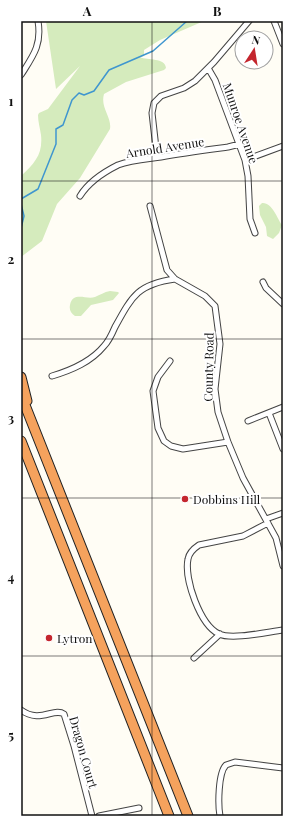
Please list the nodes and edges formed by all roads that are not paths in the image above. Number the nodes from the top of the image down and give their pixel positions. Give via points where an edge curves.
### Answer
1 (38, 21) edge
2 (249, 21) edge
3 (274, 21) edge
4 (283, 44) edge
5 (208, 68) junction
6 (21, 75) edge
7 (240, 144) junction
8 (283, 146) edge
9 (157, 157) junction
10 (246, 160) junction
11 (80, 196) dead end
12 (150, 206) dead end
13 (255, 234) dead end
14 (175, 279) junction
15 (263, 282) dead end
16 (283, 304) edge
17 (170, 362) dead end
18 (52, 376) dead end
19 (21, 377) edge
20 (21, 395) edge
21 (283, 407) edge
22 (269, 413) junction
23 (30, 418) junction
24 (248, 421) dead end
25 (21, 441) edge
26 (228, 442) junction
27 (283, 449) edge
28 (283, 512) edge
29 (267, 521) junction
30 (283, 566) edge
31 (283, 630) edge
32 (220, 634) junction
33 (194, 658) dead end
34 (21, 710) edge
35 (283, 768) edge
36 (139, 808) dead end
37 (92, 816) edge
38 (99, 816) edge
39 (169, 816) edge
40 (188, 816) edge
41 (220, 816) edge

1 - 6 street via 38,44
2 - 5 street
3 - 4 street
5 - 7 street, Munroe Avenue via 216,80
5 - 9 street via 192,84 161,96 154,103 152,113
7 - 9 street, Arnold Avenue
7 - 10 street, Munroe Avenue
8 - 10 street
9 - 11 street, Arnold Avenue via 119,165 89,185
10 - 13 street, Munroe Avenue via 250,219
12 - 14 street, County Road via 165,265
14 - 18 street via 153,283 138,291 102,349 79,367
14 - 26 street, County Road via 209,299 217,310 220,344 215,395
15 - 16 street
17 - 26 street via 158,377 153,391 158,428 164,440 171,446 183,449
19 - 23 highway
20 - 23 highway
21 - 22 street
22 - 24 street
22 - 27 street
23 - 40 highway
25 - 39 highway
26 - 29 street, County Road via 242,478
28 - 29 street
29 - 30 street, County Road via 278,545
29 - 32 street via 243,536 198,545 189,555 187,571 194,599 209,626
31 - 32 street via 235,636
32 - 33 street
34 - 37 street, Dragon Court via 36,716 58,712 64,714
35 - 41 street via 235,762 226,765 222,772
36 - 38 street

